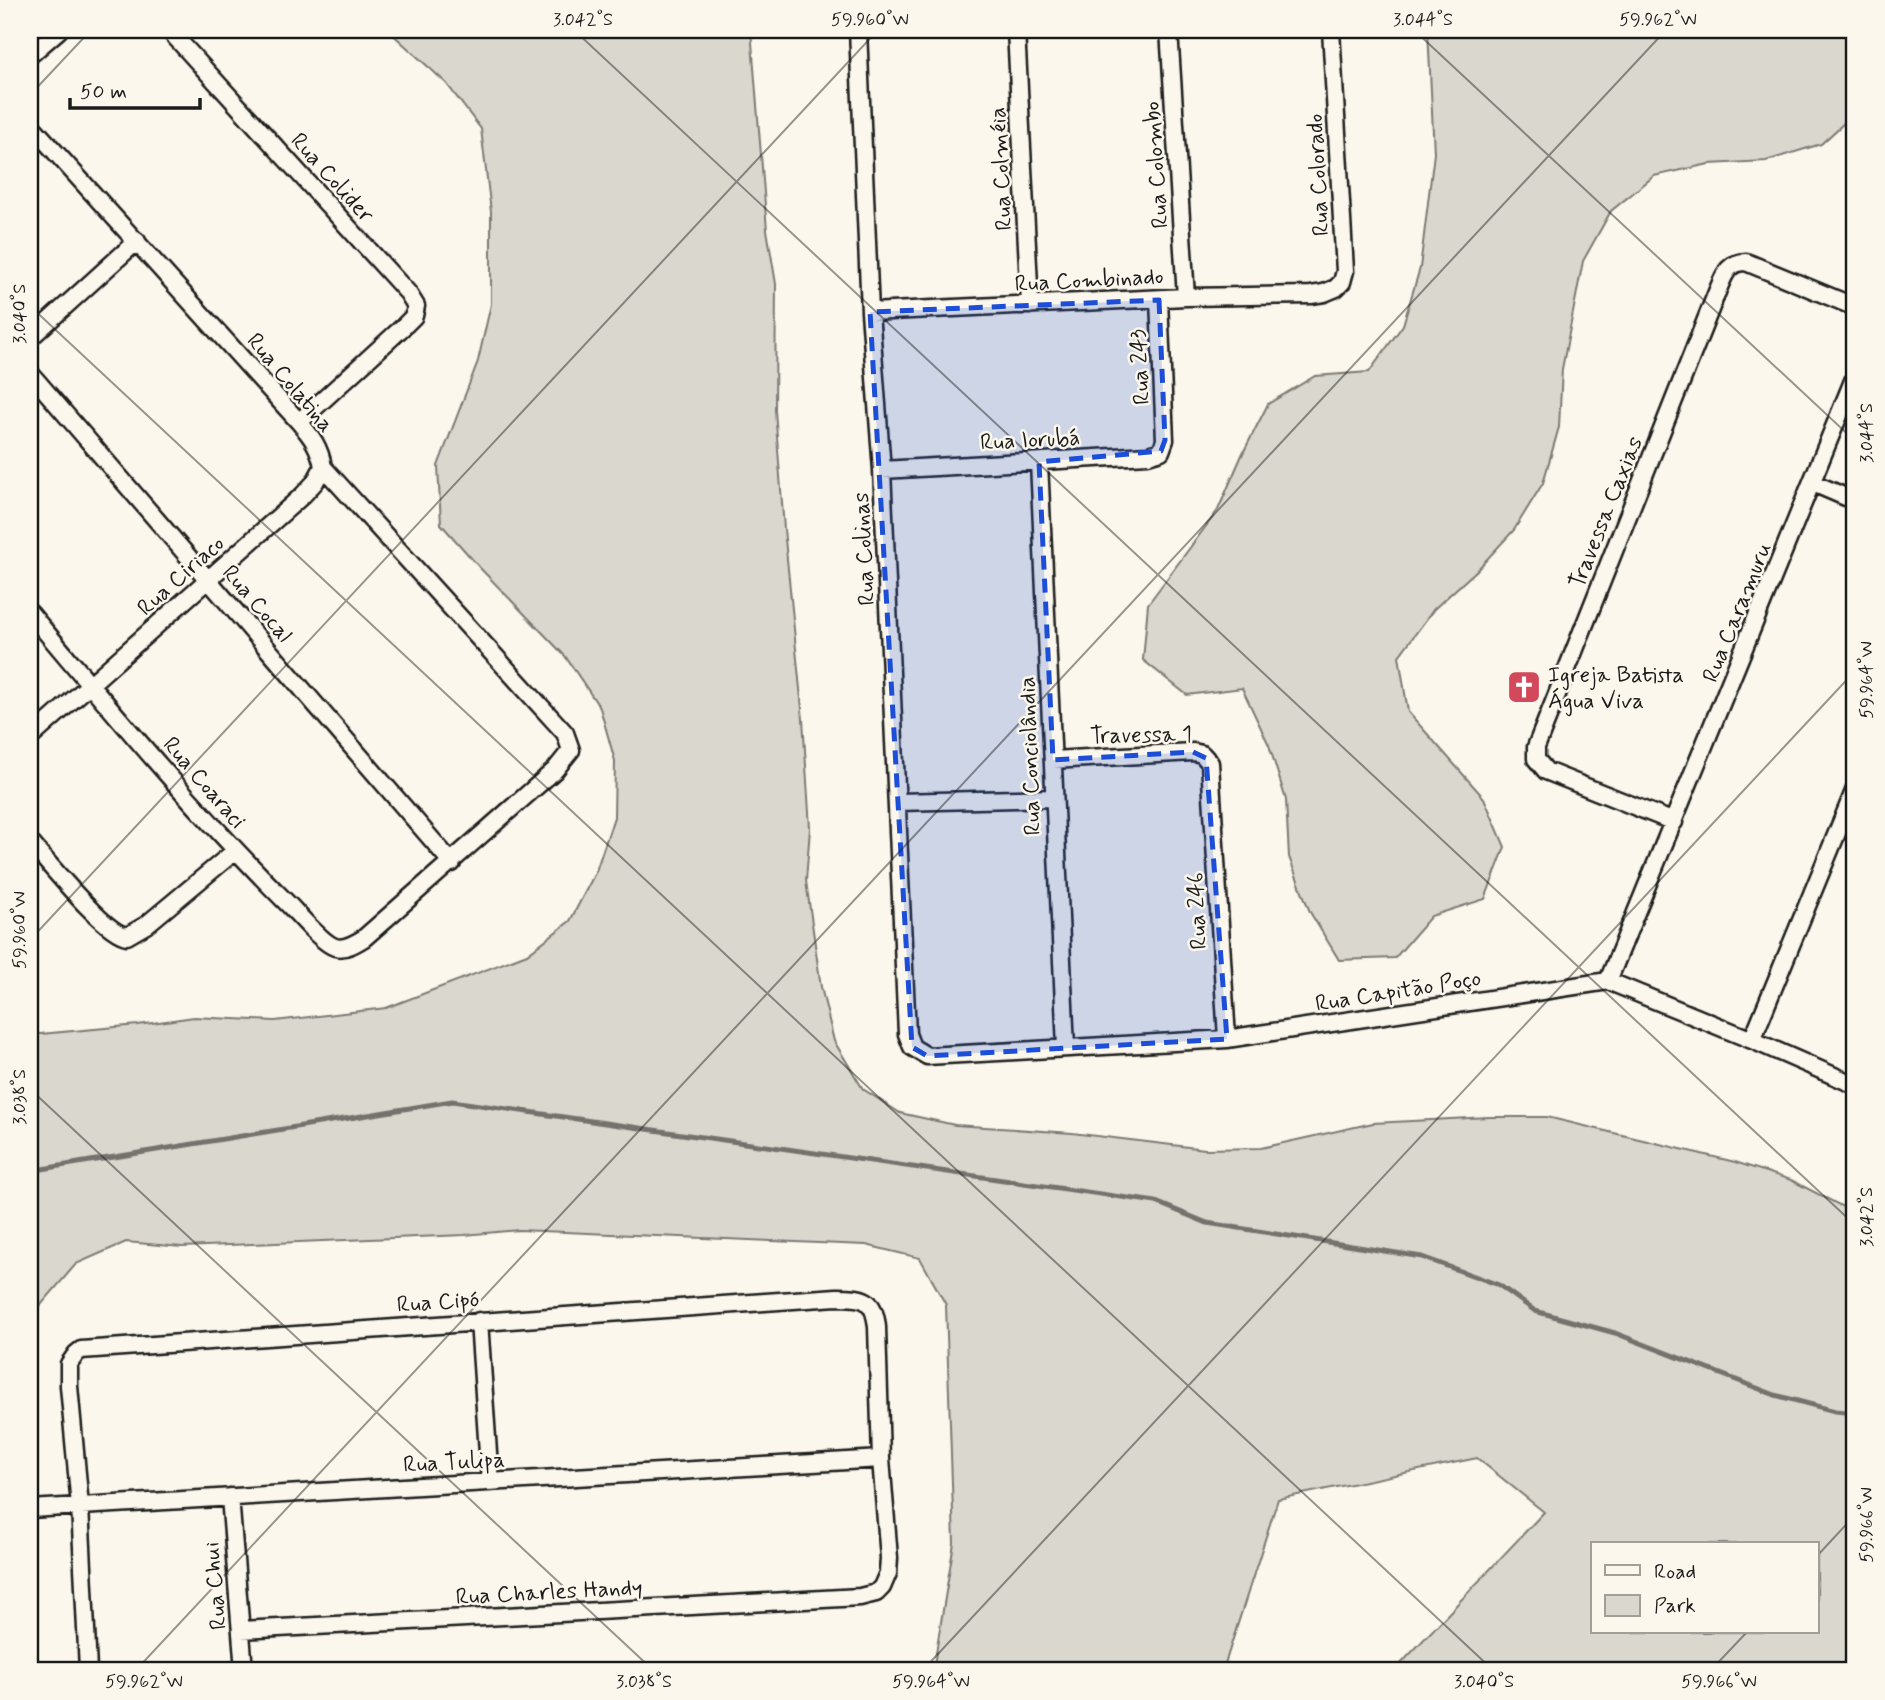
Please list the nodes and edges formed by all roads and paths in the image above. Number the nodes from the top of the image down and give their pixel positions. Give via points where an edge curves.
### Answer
1 (59, 30) edge
2 (169, 30) edge
3 (858, 30) edge
4 (1016, 30) edge
5 (1169, 30) edge
6 (1331, 30) edge
7 (30, 55) edge
8 (31, 128) edge
9 (137, 241) junction
10 (1311, 295) joint
11 (1186, 297) junction
12 (1159, 300) junction
13 (1030, 305) junction
14 (1855, 307) edge
15 (870, 312) junction
16 (30, 338) edge
17 (30, 373) edge
18 (1855, 376) edge
19 (299, 422) junction
20 (1165, 432) joint
21 (1039, 462) junction
22 (323, 467) junction
23 (882, 470) junction
24 (1813, 483) junction
25 (1855, 501) edge
26 (209, 581) junction
27 (30, 613) edge
28 (90, 685) junction
29 (30, 738) edge
30 (1053, 760) junction
31 (1212, 780) joint
32 (1855, 789) edge
33 (1053, 797) junction
34 (898, 802) junction
35 (1674, 822) junction
36 (30, 842) edge
37 (235, 851) junction
38 (452, 863) junction
39 (1608, 981) junction
40 (1227, 1039) junction
41 (1752, 1040) junction
42 (1066, 1048) junction
43 (927, 1056) joint
44 (1855, 1085) edge
45 (479, 1321) junction
46 (881, 1459) junction
47 (490, 1482) junction
48 (230, 1497) junction
49 (80, 1506) junction
50 (30, 1509) edge
51 (241, 1630) junction
52 (88, 1670) edge
53 (244, 1670) edge

1 - 7 street
2 - 19 street, Rua Colider via 416,306 403,327
3 - 15 street, Rua Colinas
4 - 13 street, Rua Colméia
5 - 11 street, Rua Colombo
6 - 10 street, Rua Colorado via 1345,271 1336,288
8 - 9 street, Rua Colatina
9 - 16 street
9 - 19 street, Rua Colatina
10 - 11 street, Rua Combinado
11 - 12 street, Rua Combinado
12 - 13 street, Rua Combinado
12 - 20 street, Rua 243
13 - 15 street, Rua Combinado
14 - 35 street, Travessa Caxias via 1746,262 1730,266 1536,747 1538,763 1555,776
15 - 23 street, Rua Colinas
17 - 26 street, Rua Cocal
18 - 24 street, Rua Caramuru
19 - 22 street, Rua Colatina via 314,439
20 - 21 street, Rua Iorubá via 1164,446 1155,454
21 - 23 street, Rua Iorubá
21 - 30 street, Rua Conciolândia
22 - 26 street, Rua Ciriaco via 303,495
22 - 38 street, Rua Colatina via 565,733 571,750
23 - 34 street, Rua Colinas
24 - 25 street
24 - 35 street, Rua Caramuru
26 - 28 street, Rua Ciriaco
26 - 38 street, Rua Cocal
27 - 28 street, Rua Coaraci
28 - 29 street, Rua Ciriaco
28 - 37 street, Rua Coaraci
30 - 31 street, Travessa 1 via 1193,752 1210,763
30 - 33 street, Rua Conciolândia
31 - 40 street, Rua 246
32 - 41 street
33 - 34 street
33 - 42 street, Rua Conciolândia
34 - 43 street, Rua Colinas via 907,1034 915,1051
35 - 39 street, Rua Caramuru
36 - 37 street via 114,931 127,936
37 - 38 street, Rua Coaraci via 337,948 364,938
39 - 40 street, Rua Capitão Poço
39 - 41 street
40 - 42 street, Rua Capitão Poço
41 - 44 street
42 - 43 street, Rua Capitão Poço
45 - 46 street, Rua Cipó via 838,1297 865,1299 876,1317
45 - 47 street
45 - 49 street, Rua Cipó via 88,1348 69,1364
46 - 47 street, Rua Tulipa
46 - 51 street, Rua Charles Handy via 887,1573 882,1587 860,1597
47 - 48 street, Rua Tulipa
48 - 49 street, Rua Tulipa
48 - 51 street, Rua Chui
49 - 50 street, Rua Tulipa
49 - 52 street
51 - 53 street, Rua Chui

